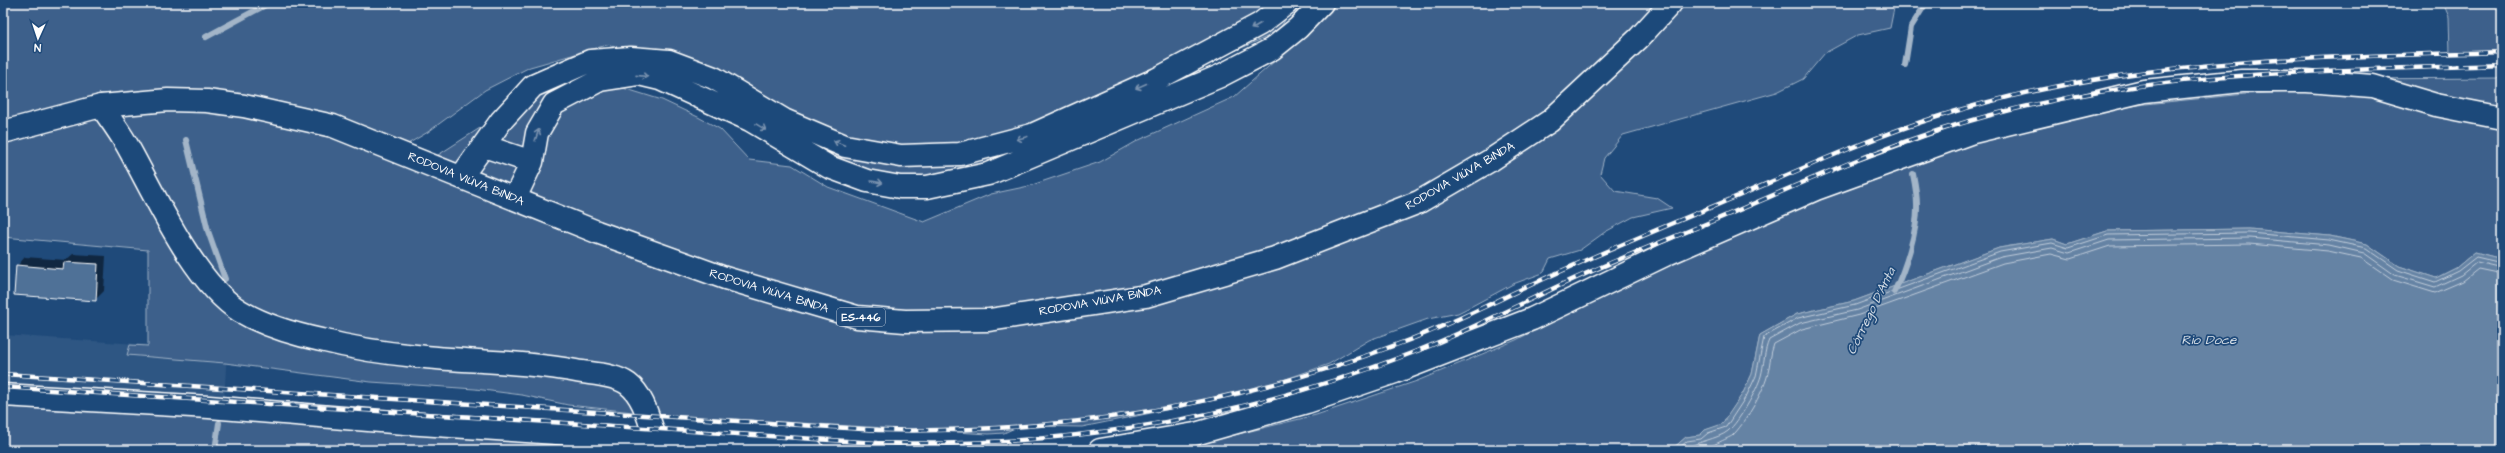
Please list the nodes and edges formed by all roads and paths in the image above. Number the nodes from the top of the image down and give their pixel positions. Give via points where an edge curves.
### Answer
1 (1287, 3) edge
2 (1322, 3) edge
3 (1671, 3) edge
4 (101, 106) junction
5 (2502, 118) edge
6 (3, 132) edge
7 (484, 146) junction
8 (532, 162) junction
9 (461, 177) junction
10 (515, 198) junction
11 (3, 395) edge
12 (656, 440) junction
13 (812, 450) edge
14 (1100, 450) edge

1 -> 7 street via 1260,24 1157,79 1032,135 960,154 901,156 845,146 784,120 714,78 669,61 631,58 590,61 533,86
8 -> 2 street via 537,133 554,104 600,80 639,74 660,79 750,120 829,167 867,180 900,186 927,187 988,174 1240,68 1272,49 1298,28
3 - 10 street, RODOVIA VIÚVA BINDA / ES-446 via 1639,38 1550,121 1491,160 1419,202 1275,258 1146,296 989,320 905,321 857,317 725,278 597,232
4 - 6 street, RODOVIA VIÚVA BINDA / ES-446
4 - 9 street, RODOVIA VIÚVA BINDA / ES-446 via 168,100 207,101 244,106 333,126
4 - 12 street via 126,143 166,219 185,248 219,296 241,312 297,335 354,348 416,356 552,366 615,378 636,390
5 - 14 street via 2436,105 2372,86 2307,81 2242,81 2144,91 2113,98 1973,132 1816,189 1667,254 1532,319 1395,372 1307,402 1194,434
7 - 8 street
7 - 9 street
8 - 10 street
9 - 10 street, RODOVIA VIÚVA BINDA / ES-446
11 - 12 street via 209,407
12 - 13 street

